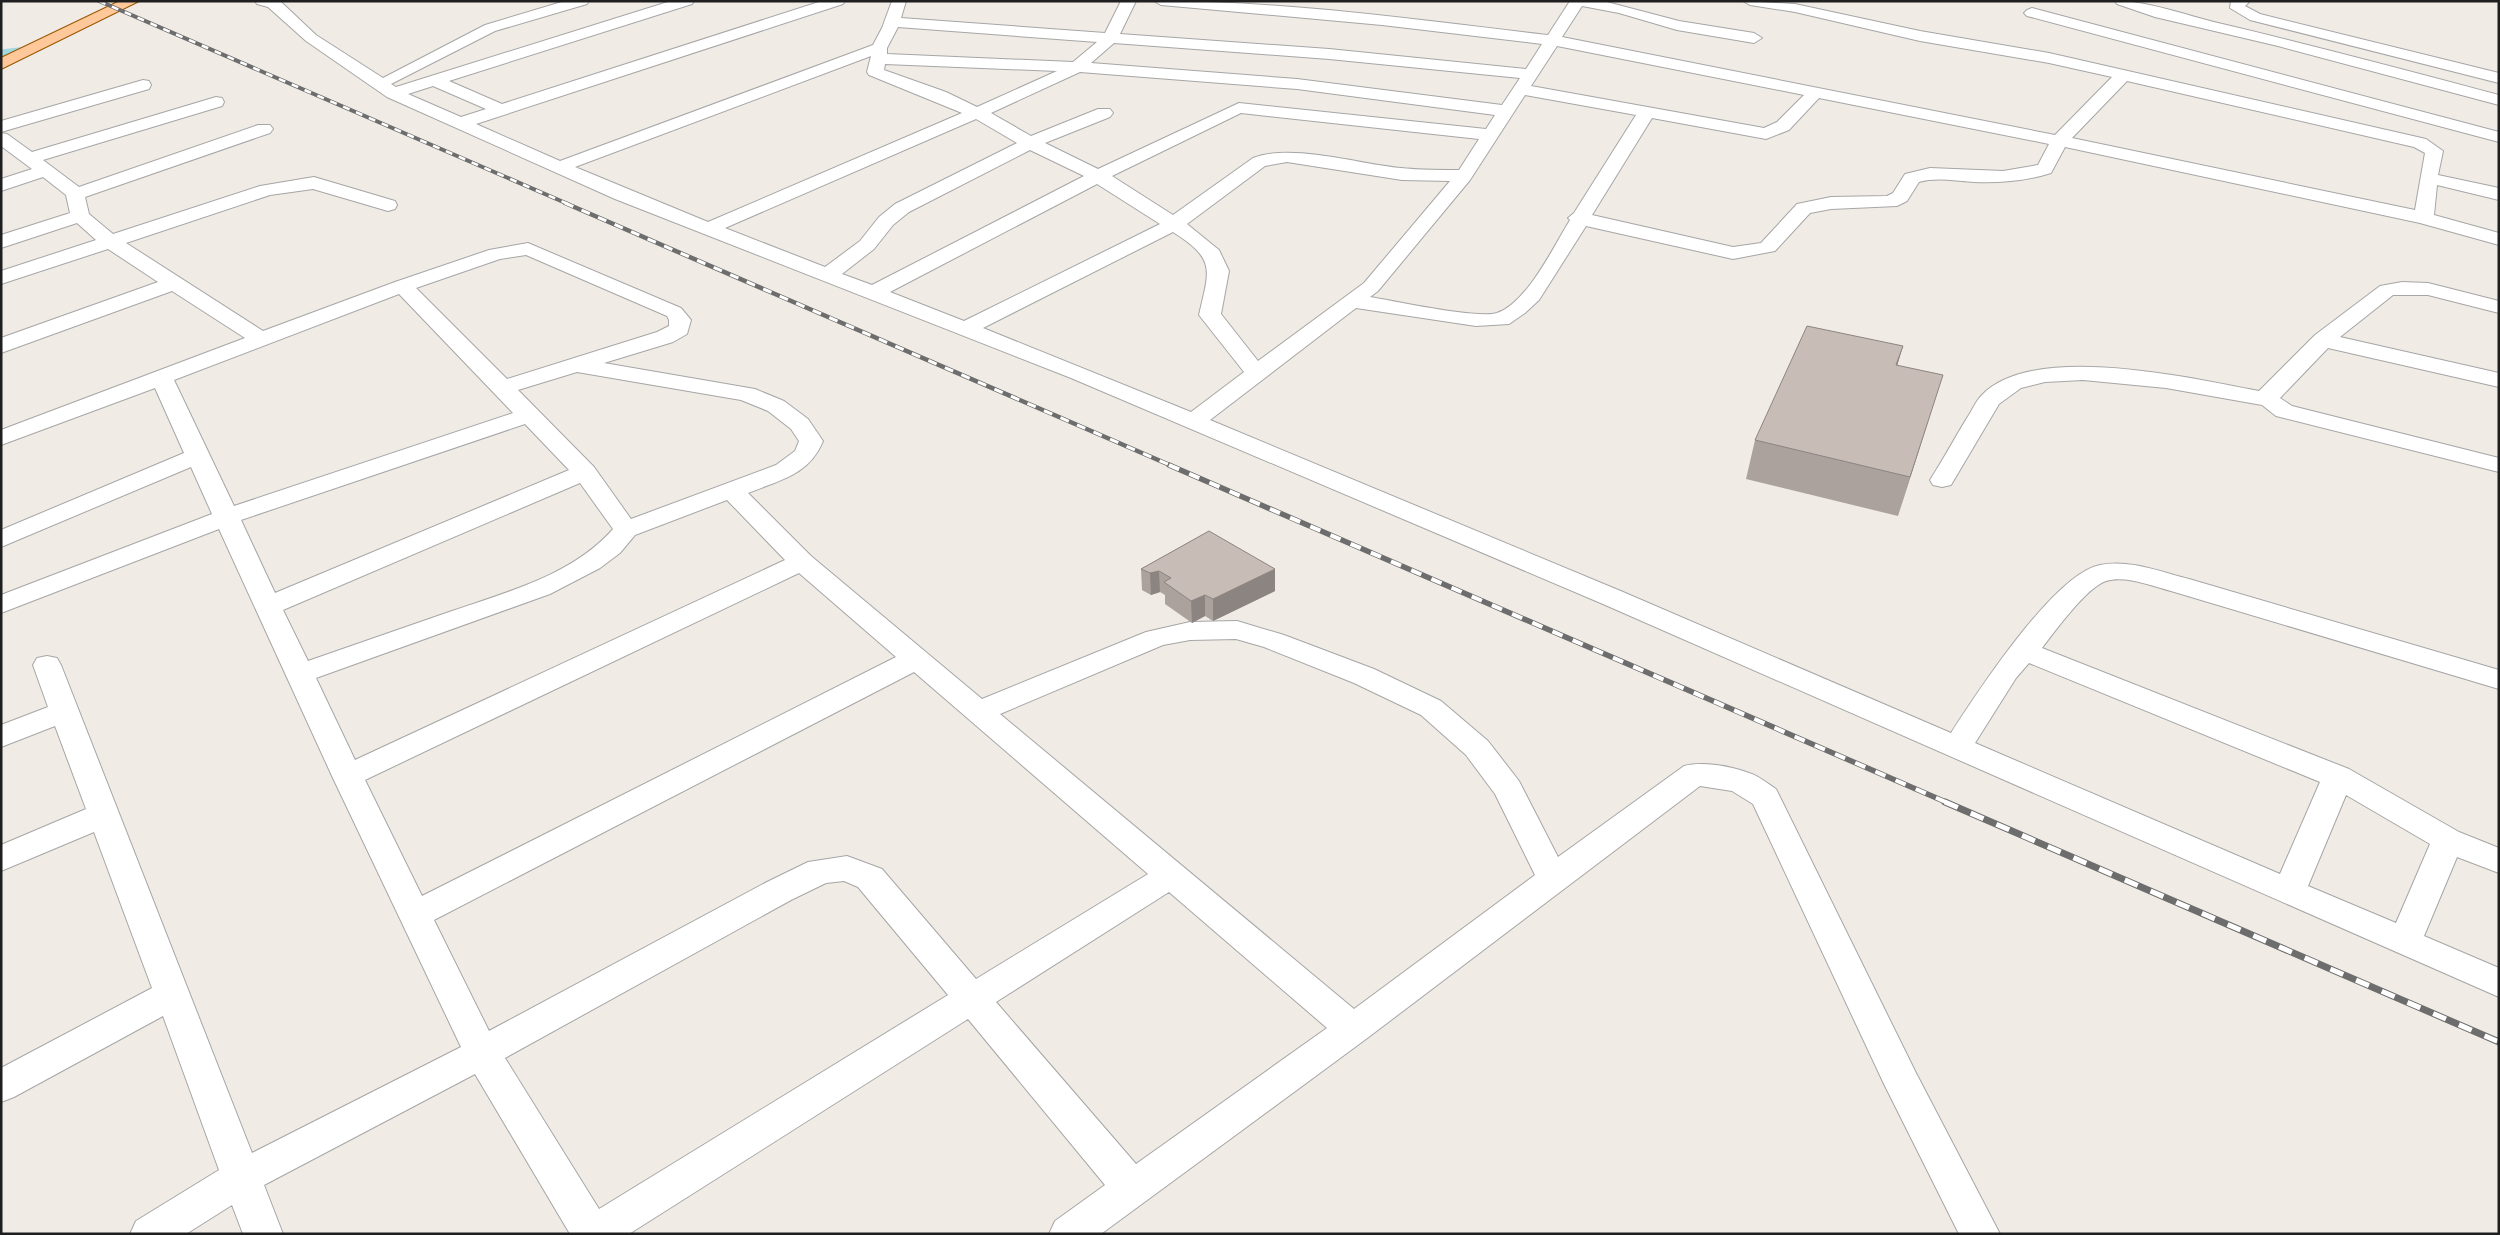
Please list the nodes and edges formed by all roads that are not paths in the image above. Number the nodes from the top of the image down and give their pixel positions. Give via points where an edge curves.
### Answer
1 (132, 1) edge
2 (262, 1) edge
3 (582, 1) edge
4 (688, 1) edge
5 (838, 1) edge
6 (899, 1) edge
7 (1129, 1) edge
8 (1161, 1) edge
9 (1578, 1) edge
10 (1750, 1) edge
11 (2122, 1) edge
12 (2243, 1) edge
13 (2032, 13) dead end
14 (2160, 14) junction
15 (892, 22) junction
16 (2124, 36) junction
17 (1110, 38) junction
18 (1754, 38) dead end
19 (1552, 40) junction
20 (879, 54) junction
21 (2337, 57) junction
22 (1, 64) edge
23 (2078, 65) junction
24 (1076, 67) junction
25 (2123, 75) junction
26 (2315, 75) junction
27 (2499, 78) edge
28 (433, 80) junction
29 (1526, 82) junction
30 (143, 85) dead end
31 (387, 88) junction
32 (1815, 93) junction
33 (2499, 100) edge
34 (216, 102) dead end
35 (2273, 109) junction
36 (501, 110) junction
37 (1507, 111) junction
38 (975, 112) junction
39 (1104, 112) dead end
40 (1647, 112) junction
41 (461, 123) junction
42 (1, 126) edge
43 (264, 128) dead end
44 (1491, 135) junction
45 (2499, 137) edge
46 (1, 138) edge
47 (2059, 141) junction
48 (1030, 143) junction
49 (30, 158) junction
50 (559, 167) junction
51 (46, 170) junction
52 (1098, 176) junction
53 (1464, 176) junction
54 (2428, 178) junction
55 (1, 184) edge
56 (76, 194) junction
57 (2499, 194) edge
58 (388, 205) dead end
59 (80, 216) junction
60 (1578, 218) junction
61 (2424, 218) junction
62 (1174, 224) junction
63 (710, 228) junction
64 (2499, 239) edge
65 (1, 242) edge
66 (110, 242) junction
67 (828, 274) junction
68 (1, 278) edge
69 (175, 283) junction
70 (402, 286) junction
71 (874, 292) junction
72 (1352, 301) junction
73 (2499, 307) edge
74 (966, 328) junction
75 (261, 339) junction
76 (2323, 340) junction
77 (1, 346) edge
78 (574, 365) junction
79 (1256, 373) junction
80 (161, 378) junction
81 (2499, 380) edge
82 (502, 388) junction
83 (2269, 400) junction
84 (529, 415) junction
85 (1193, 421) junction
86 (1, 438) edge
87 (197, 456) junction
88 (2499, 465) edge
89 (585, 472) junction
90 (1942, 480) dead end
91 (731, 490) junction
92 (226, 517) junction
93 (626, 530) junction
94 (1, 539) edge
95 (802, 562) junction
96 (1, 605) edge
97 (268, 606) junction
98 (2024, 651) junction
99 (916, 659) junction
100 (47, 665) dead end
101 (299, 674) junction
102 (2499, 680) edge
103 (63, 712) junction
104 (979, 712) junction
105 (1, 737) edge
106 (1957, 747) junction
107 (347, 776) junction
108 (2338, 777) junction
109 (103, 815) junction
110 (2448, 840) junction
111 (1, 859) edge
112 (2499, 861) edge
113 (1171, 875) junction
114 (1553, 879) junction
115 (2290, 892) junction
116 (415, 915) junction
117 (2405, 941) junction
118 (2499, 983) edge
119 (171, 995) junction
120 (972, 1000) junction
121 (1353, 1029) junction
122 (482, 1053) junction
123 (1, 1086) edge
124 (242, 1178) junction
125 (1132, 1188) junction
126 (150, 1234) edge
127 (263, 1234) edge
128 (593, 1234) edge
129 (1069, 1234) edge
130 (1980, 1234) edge

1 - 22 main road
2 - 31 street via 273,3 311,38
3 - 31 street via 490,28
4 - 28 street
5 - 36 street
6 - 15 street
7 - 17 street
8 - 19 street via 1382,20
9 - 18 street via 1677,25
9 - 19 street
10 - 23 street
11 - 14 street
12 - 27 street via 2237,4 2237,8 2254,17
13 - 16 street
14 - 16 street
14 - 21 street
15 - 17 street
15 - 20 street
16 - 23 street
16 - 26 street
17 - 24 street
17 - 29 street via 1329,54
19 - 29 street
19 - 32 street
20 - 24 street
20 - 38 street via 875,72
20 - 50 street
21 - 26 street
21 - 33 street
23 - 25 street
24 - 37 street via 1287,83
24 - 38 street via 1053,80
25 - 35 street
25 - 47 street
26 - 35 street
26 - 45 street
28 - 31 street
28 - 36 street
29 - 37 street
29 - 40 street
30 - 42 street
31 - 41 street
32 - 40 street via 1783,126 1766,134
32 - 47 street
34 - 49 street
35 - 54 street via 2429,146 2434,151
36 - 41 street
37 - 44 street
38 - 48 street
38 - 63 street
39 - 48 street
40 - 60 street
41 - 50 street
43 - 56 street
44 - 52 street via 1239,108
44 - 53 street
46 - 49 street
47 - 60 street via 2045,169 2031,174 2000,177 1930,173 1912,178 1900,197 1890,202 1832,203 1804,208 1768,248 1753,251 1733,253
47 - 61 street
48 - 52 street
48 - 67 street via 902,208 886,221 867,245
49 - 51 street
50 - 63 street
51 - 55 street
51 - 56 street
52 - 62 street
52 - 71 street
53 - 62 street via 1402,174 1288,157 1269,158
53 - 72 street via 1370,287
54 - 57 street
54 - 61 street
56 - 59 street
58 - 66 street via 314,183 291,185
59 - 65 street
59 - 66 street
60 - 72 street via 1532,296 1502,318 1476,320
61 - 64 street
62 - 74 street
62 - 79 street via 1212,254 1218,271 1210,315
63 - 67 street
66 - 68 street
66 - 69 street
67 - 71 street
69 - 75 street
69 - 77 street
70 - 75 street
70 - 78 street via 496,254 528,249 674,312 680,320 679,329 665,338
70 - 82 street
71 - 74 street
72 - 79 street
73 - 76 street via 2428,290 2387,290
74 - 85 street
75 - 80 street
76 - 81 street
76 - 83 street via 2269,394
78 - 82 street
78 - 91 street via 747,394 776,406 800,424 811,441 805,455 785,470
79 - 85 street
80 - 86 street
80 - 87 street
82 - 84 street
83 - 88 street via 2284,411
83 - 90 street via 2132,377 2080,373 2036,376 2010,383 1991,398
84 - 89 street
84 - 92 street
85 - 106 street
87 - 92 street
87 - 94 street
89 - 93 street
89 - 97 street
91 - 93 street
91 - 95 street
92 - 96 street
92 - 97 street
93 - 101 street via 617,544 599,558 559,579
95 - 99 street
95 - 107 street
97 - 101 street
98 - 102 street via 2080,586 2100,573 2131,573
98 - 106 street via 2006,671
98 - 108 street
99 - 104 street
99 - 116 street
100 - 103 street
101 - 107 street
103 - 105 street
103 - 109 street
104 - 113 street
104 - 114 street via 1156,638 1190,631 1238,630 1364,676 1431,708 1477,748 1508,789
106 - 115 street
107 - 116 street
108 - 110 street
108 - 115 street
109 - 111 street
109 - 119 street
110 - 112 street
110 - 117 street
113 - 120 street
113 - 121 street
114 - 121 street
114 - 130 street via 1695,774 1740,781 1765,797 1903,1084
115 - 117 street
116 - 122 street
117 - 118 street
119 - 123 street
119 - 124 street
120 - 122 street via 870,878 847,868 820,872 779,891
120 - 125 street
120 - 128 street
121 - 125 street
122 - 124 street
122 - 128 street
124 - 126 street
124 - 127 street
125 - 129 street

